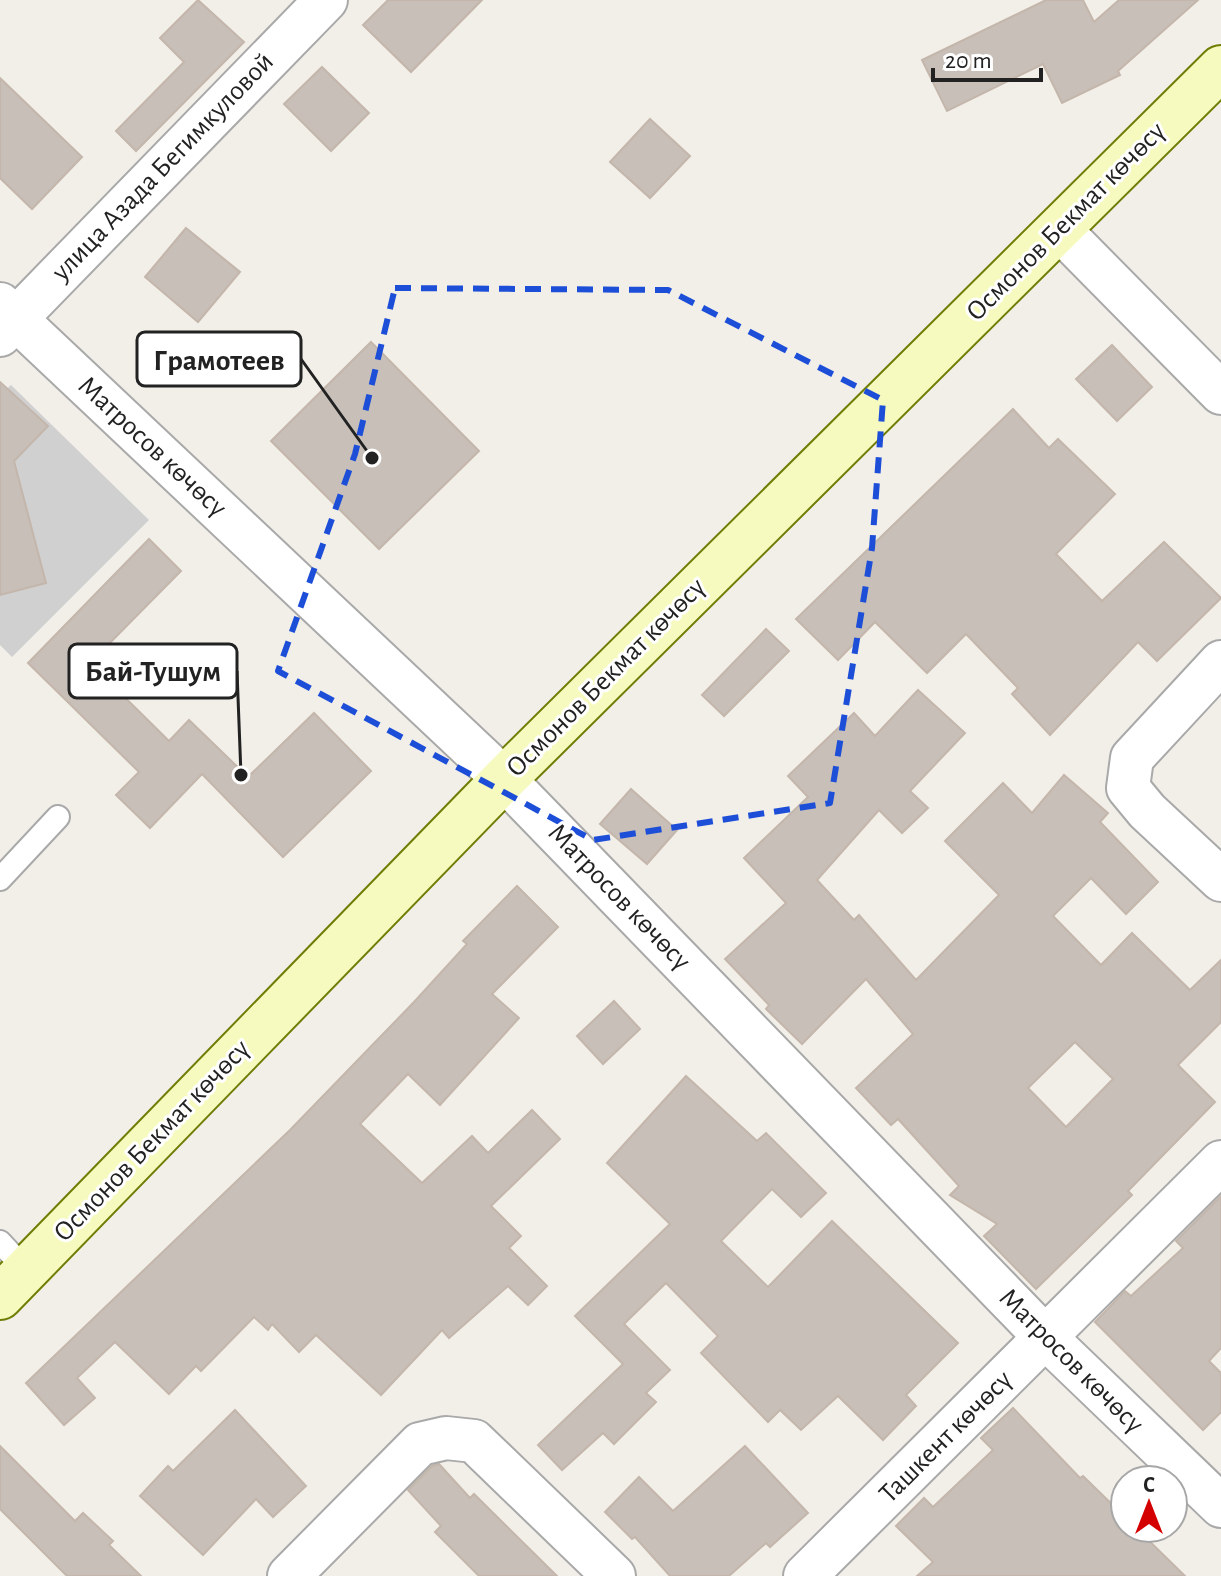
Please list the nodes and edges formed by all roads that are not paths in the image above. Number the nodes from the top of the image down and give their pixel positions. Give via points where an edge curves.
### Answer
1 (326, 0) edge
2 (1221, 68) edge
3 (1059, 229) junction
4 (5, 319) edge
5 (1221, 393) edge
6 (1221, 662) edge
7 (504, 779) junction
8 (58, 817) dead end
9 (0, 879) edge
10 (1221, 880) edge
11 (1221, 1162) edge
12 (9, 1270) edge
13 (1046, 1338) junction
14 (1221, 1506) edge
15 (289, 1576) edge
16 (614, 1576) edge
17 (805, 1576) edge

1 - 4 street, улица Азада Бегимкуловой
2 - 3 main road, Осмонов Бекмат көчөсү
3 - 5 street
3 - 7 main road, Осмонов Бекмат көчөсү
4 - 7 street, Матросов көчөсү
6 - 10 street via 1132,758 1128,788
7 - 12 main road, Осмонов Бекмат көчөсү
7 - 13 street, Матросов көчөсү
8 - 9 lane
11 - 13 street, Ташкент көчөсү
13 - 14 street, Матросов көчөсү
13 - 17 street, Ташкент көчөсү
15 - 16 street via 420,1444 446,1438 474,1441

